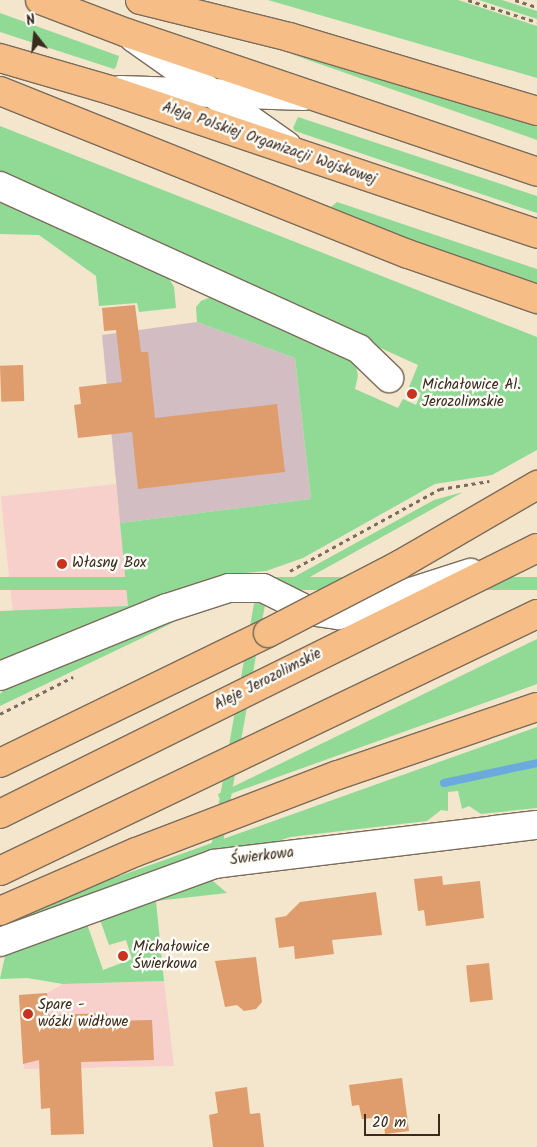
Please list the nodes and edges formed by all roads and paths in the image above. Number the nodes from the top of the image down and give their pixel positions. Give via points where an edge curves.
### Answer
1 (40, 0) edge
2 (140, 0) edge
3 (468, 0) edge
4 (515, 0) edge
5 (537, 7) edge
6 (537, 22) edge
7 (127, 33) junction
8 (0, 58) edge
9 (110, 90) junction
10 (0, 91) edge
11 (211, 93) junction
12 (311, 97) junction
13 (537, 111) edge
14 (299, 155) junction
15 (537, 172) edge
16 (0, 186) edge
17 (537, 234) edge
18 (537, 299) edge
19 (388, 378) dead end
20 (474, 482) dead end
21 (537, 485) edge
22 (537, 548) edge
23 (505, 562) junction
24 (282, 575) dead end
25 (537, 614) edge
26 (0, 676) edge
27 (537, 707) edge
28 (0, 763) edge
29 (0, 814) edge
30 (537, 825) edge
31 (0, 871) edge
32 (0, 911) edge
33 (0, 942) edge

1 - 7 main road
2 - 13 main road via 289,37
3 - 6 path
4 - 5 path
7 - 11 street
7 - 12 main road
8 - 9 main road, Aleja Polskiej Organizacji Wojskowej
9 - 11 street
9 - 14 main road, Aleja Polskiej Organizacji Wojskowej
10 - 18 main road via 399,251
11 - 12 street
11 - 14 street
12 - 15 main road
14 - 17 main road, Aleja Polskiej Organizacji Wojskowej
16 - 19 street via 359,349
20 - 24 path via 440,489
21 - 28 main road, bridge via 399,565 268,633
22 - 23 main road, Aleje Jerozolimskie
23 - 26 street via 339,615 310,611 263,588 229,588 158,612
23 - 29 main road, Aleje Jerozolimskie
25 - 31 main road
27 - 32 main road via 338,775 136,852
30 - 33 street, Świerkowa via 214,864

